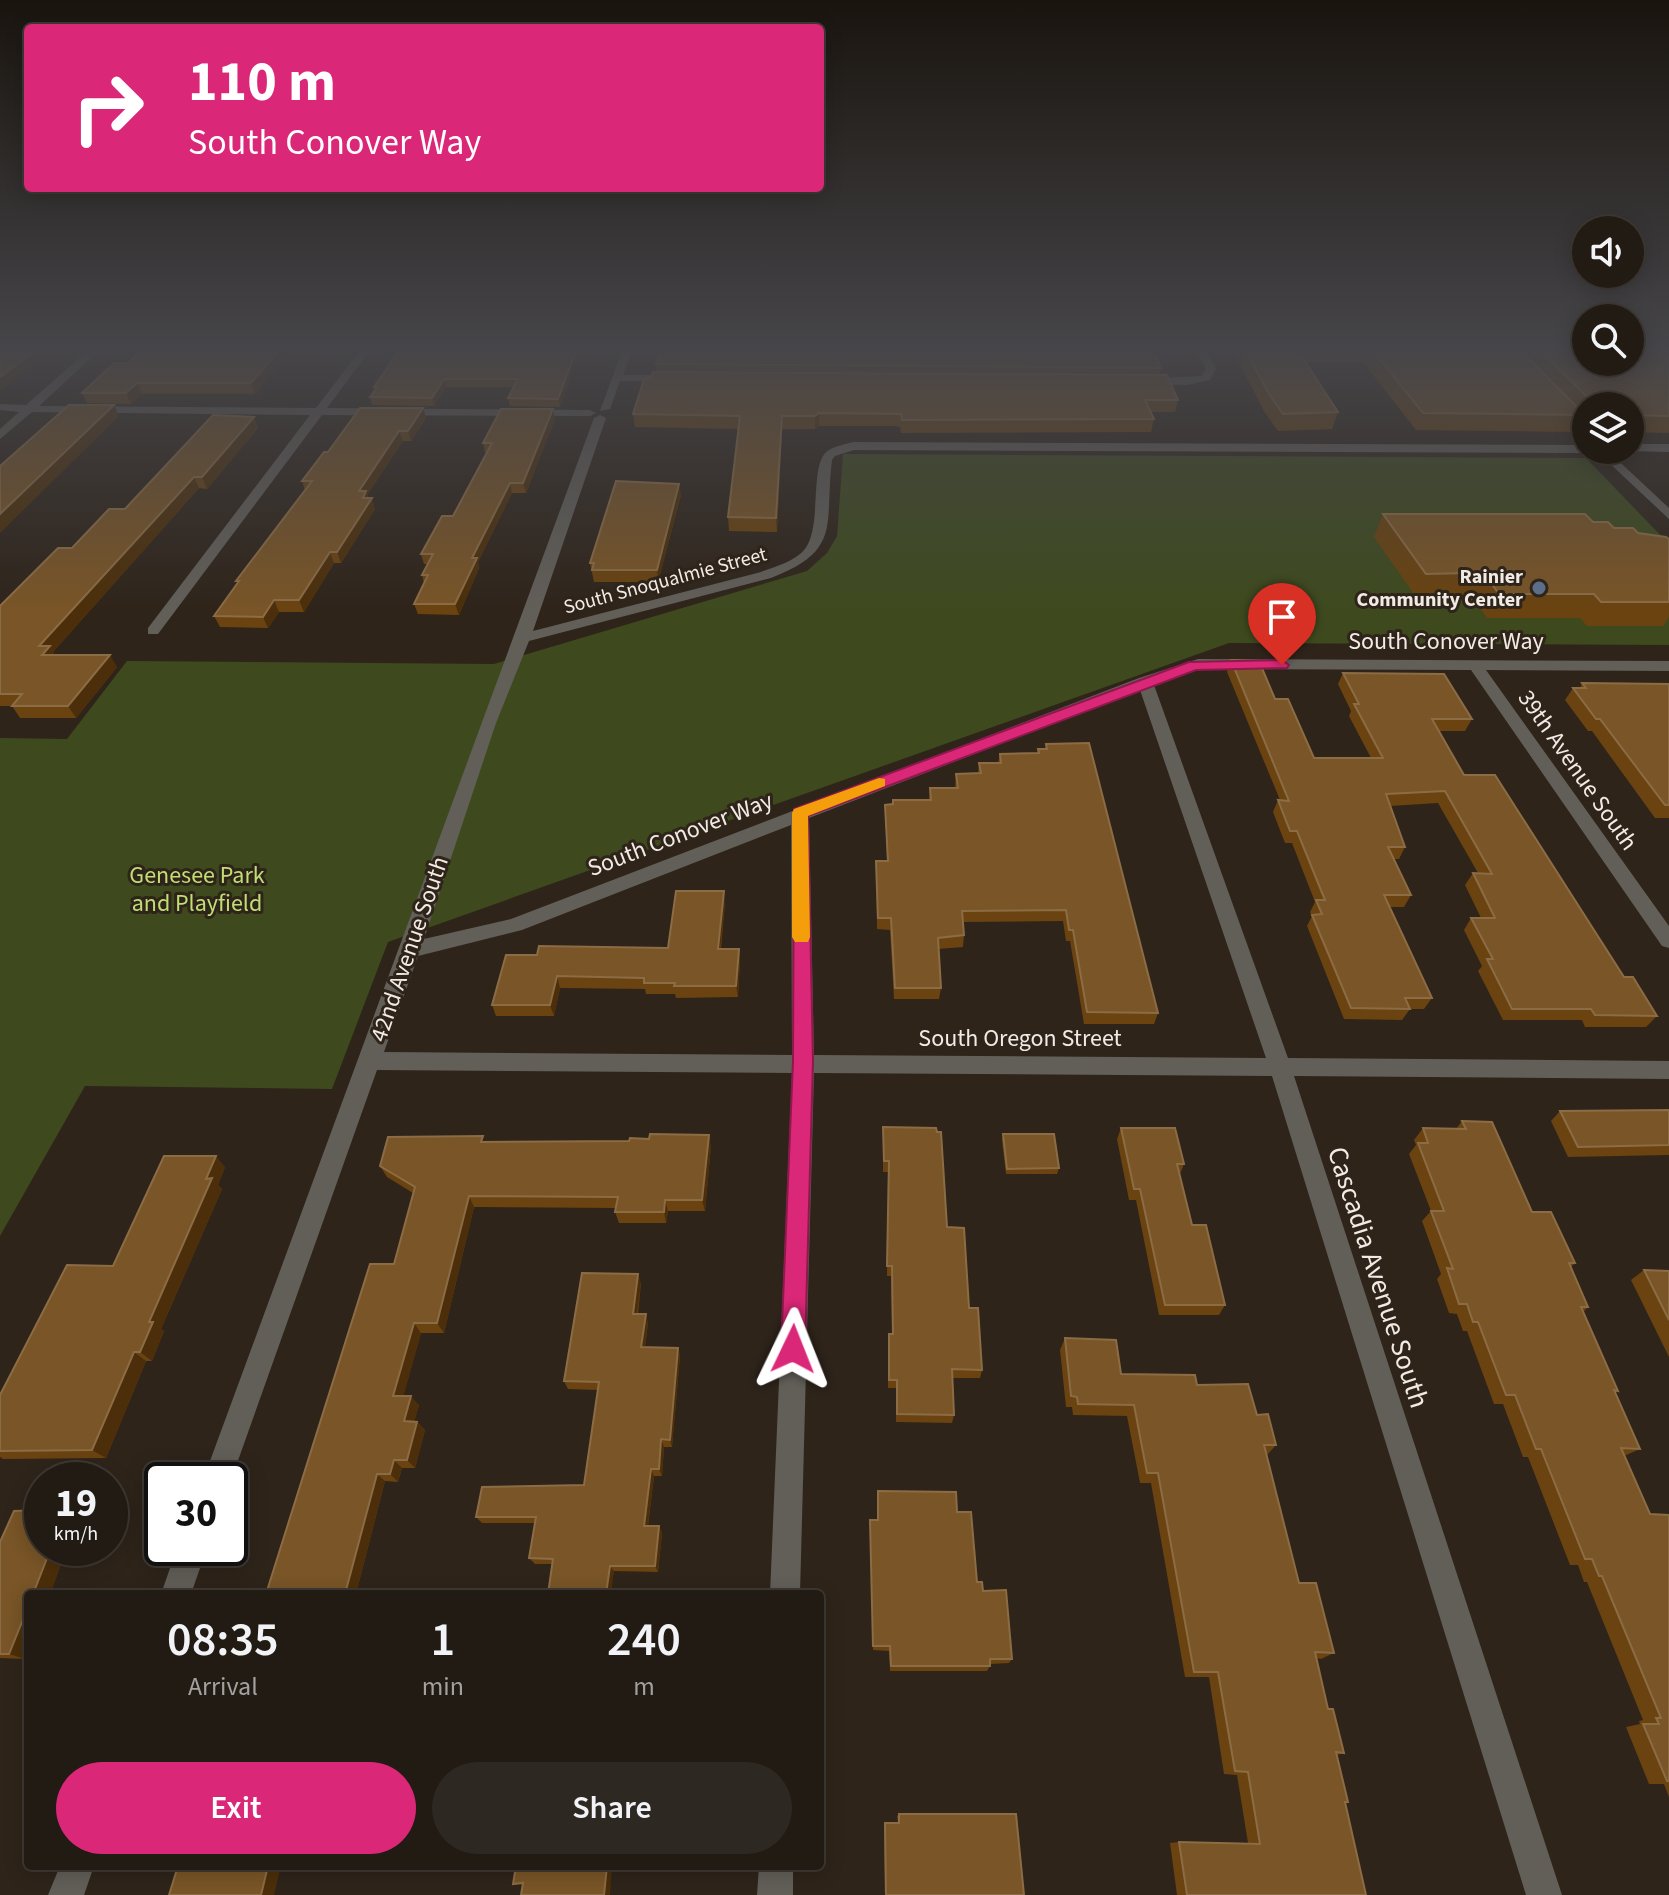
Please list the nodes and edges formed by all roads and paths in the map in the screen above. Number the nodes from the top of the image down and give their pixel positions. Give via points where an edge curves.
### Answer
1 (301, 433) edge
2 (591, 433) edge
3 (1644, 448) edge
4 (1669, 448) edge
5 (1572, 450) edge
6 (1623, 464) edge
7 (1669, 515) edge
8 (153, 631) dead end
9 (523, 638) junction
10 (1475, 665) junction
11 (1669, 666) edge
12 (1145, 681) junction
13 (800, 813) junction
14 (1669, 941) edge
15 (410, 950) junction
16 (370, 1061) junction
17 (803, 1061) junction
18 (1280, 1066) junction
19 (1669, 1070) edge
20 (224, 1462) edge
21 (186, 1566) edge
22 (177, 1590) edge
23 (785, 1590) edge
24 (75, 1870) edge
25 (776, 1870) edge
26 (66, 1895) edge
27 (775, 1895) edge
28 (1544, 1895) edge

1 - 8 street
2 - 9 street, 42nd Avenue South
3 - 4 street
5 - 9 street, South Snoqualmie Street via 866,445 840,449 826,460 819,532 803,559 766,575
6 - 7 street
9 - 15 street, 42nd Avenue South
10 - 11 street, South Conover Way
10 - 12 street, South Conover Way via 1198,664
10 - 14 street, 39th Avenue South
12 - 13 street, South Conover Way
12 - 18 street, Cascadia Avenue South
13 - 15 street, South Conover Way via 515,925
13 - 17 street
15 - 16 street, 42nd Avenue South
16 - 17 street, South Oregon Street
16 - 20 street, 42nd Avenue South
17 - 18 street, South Oregon Street
17 - 23 street
18 - 19 street, South Oregon Street
18 - 28 street, Cascadia Avenue South
21 - 22 street
24 - 26 street
25 - 27 street

